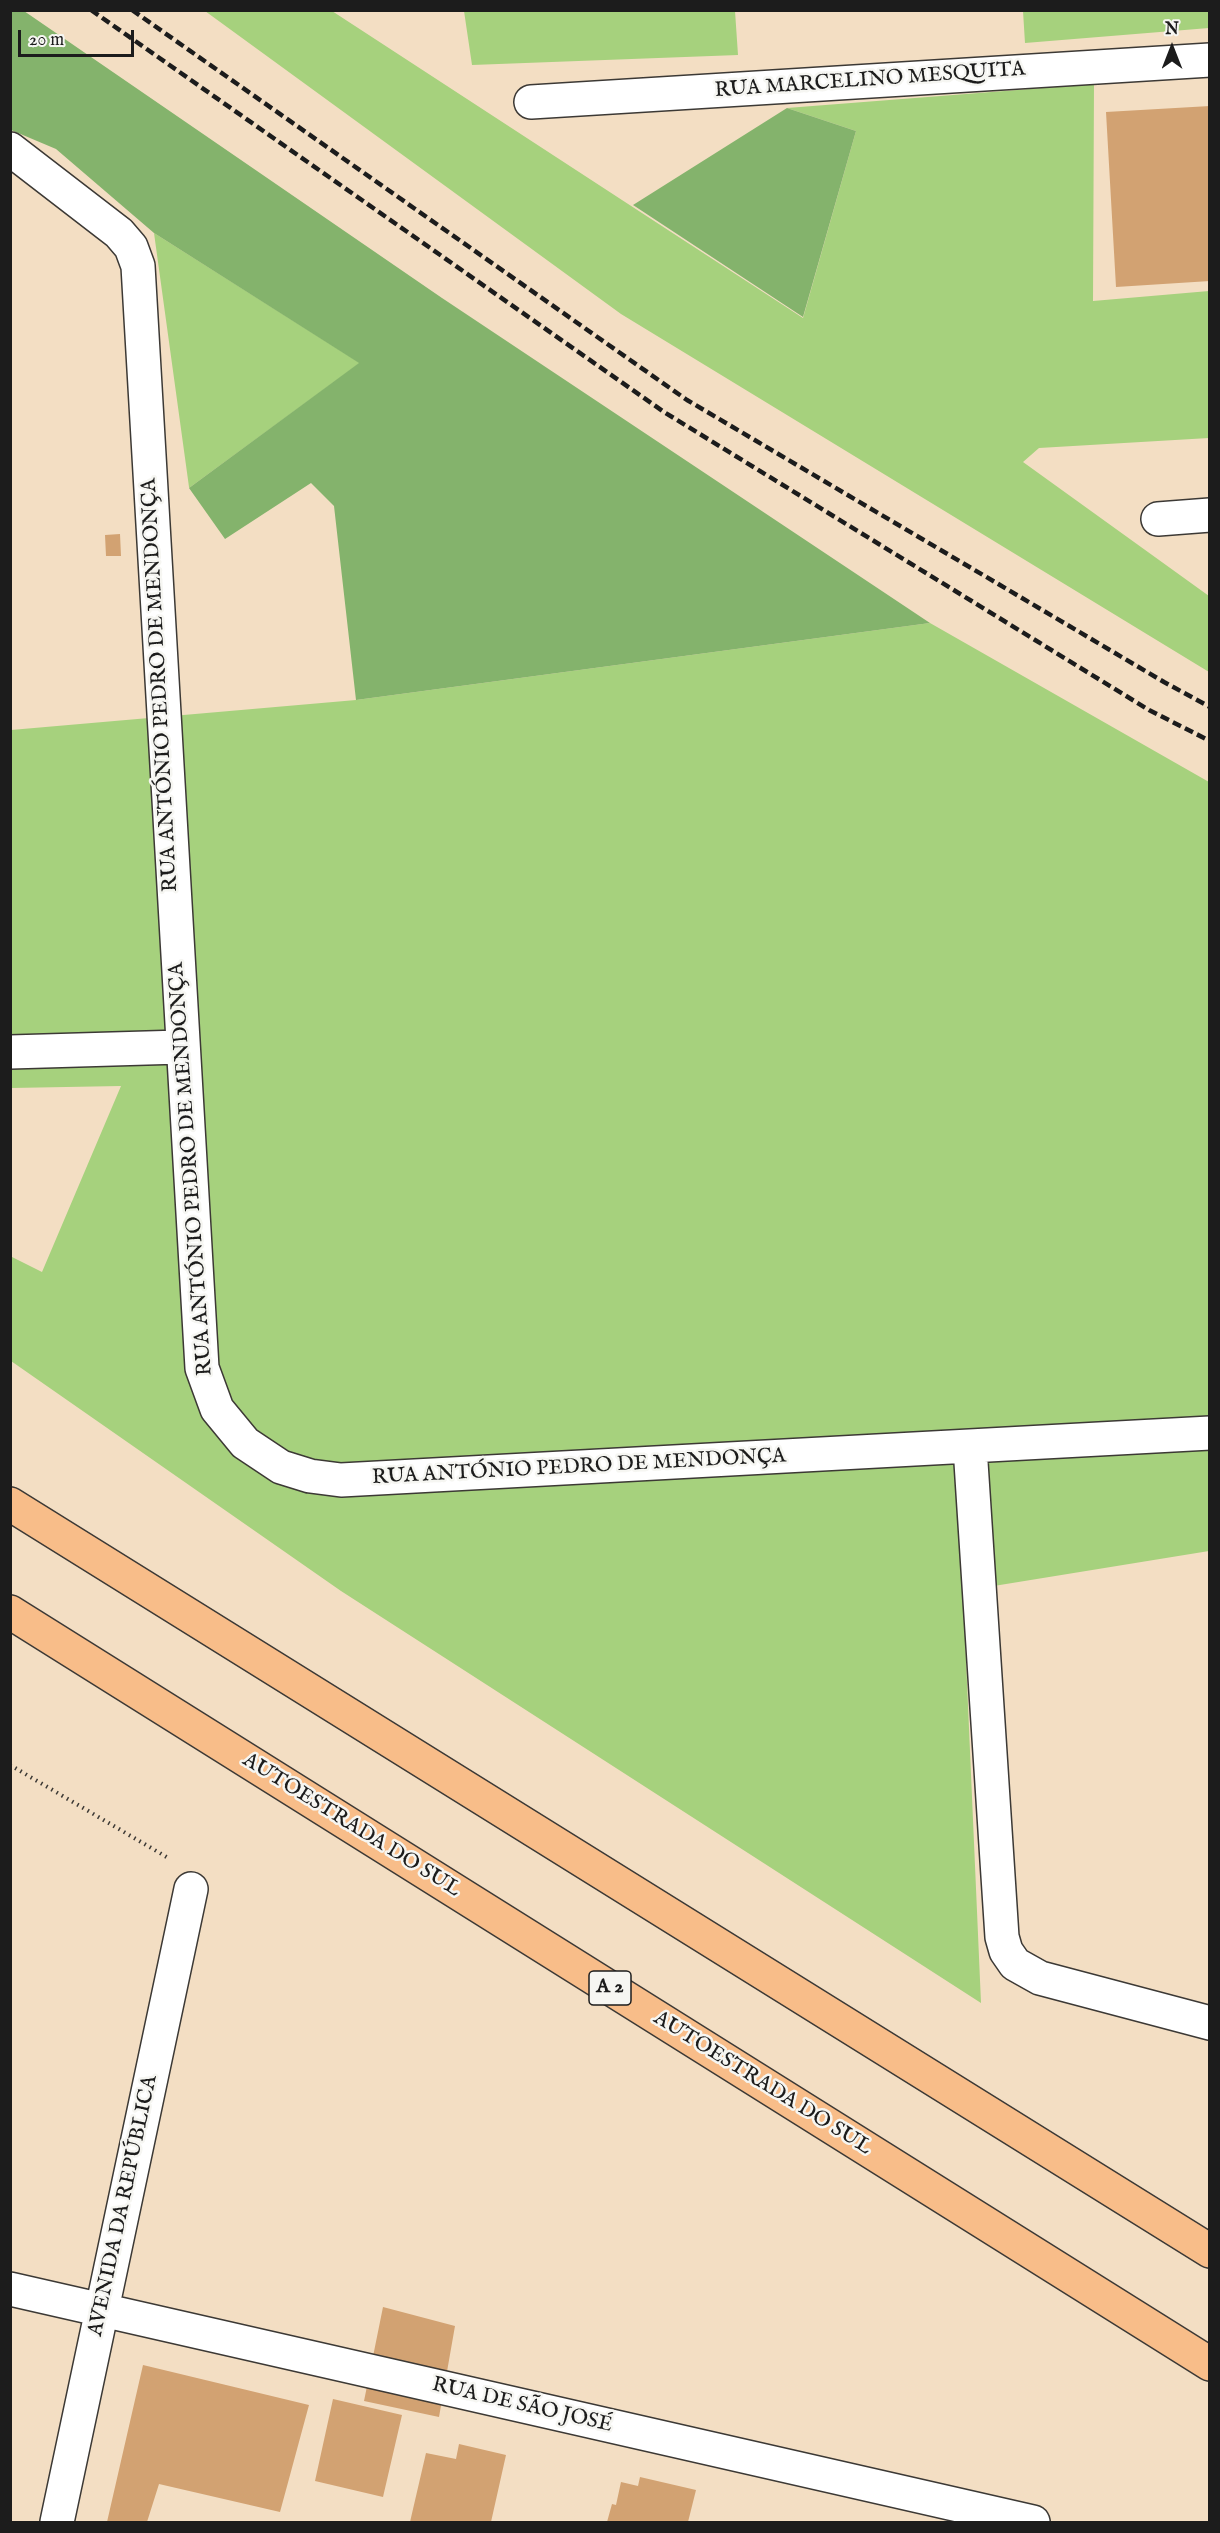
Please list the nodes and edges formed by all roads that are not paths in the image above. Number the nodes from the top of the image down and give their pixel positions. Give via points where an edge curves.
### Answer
1 (1209, 60) edge
2 (531, 102) dead end
3 (10, 149) edge
4 (1209, 516) edge
5 (1158, 519) dead end
6 (181, 1047) junction
7 (10, 1052) edge
8 (1209, 1433) edge
9 (970, 1447) junction
10 (10, 1504) edge
11 (10, 1612) edge
12 (191, 1889) road end
13 (1209, 2023) edge
14 (1209, 2251) edge
15 (10, 2289) edge
16 (102, 2310) junction
17 (1209, 2364) edge
18 (57, 2523) edge
19 (1033, 2523) edge

1 - 2 street, RUA MARCELINO MESQUITA
3 - 6 street, RUA ANTÓNIO PEDRO DE MENDONÇA via 119,233 131,247 138,266
4 - 5 street
6 - 7 street
6 - 9 street, RUA ANTÓNIO PEDRO DE MENDONÇA via 202,1368 217,1409 231,1428 261,1456 281,1467 341,1480
8 - 9 street, RUA ANTÓNIO PEDRO DE MENDONÇA
9 - 13 street via 1006,1951 1015,1964 1040,1978
10 - 14 highway
11 - 17 highway, AUTOESTRADA DO SUL / A 2
12 - 16 street, AVENIDA DA REPÚBLICA
15 - 16 street, RUA DE SÃO JOSÉ
16 - 18 street, AVENIDA DA REPÚBLICA
16 - 19 street, RUA DE SÃO JOSÉ

